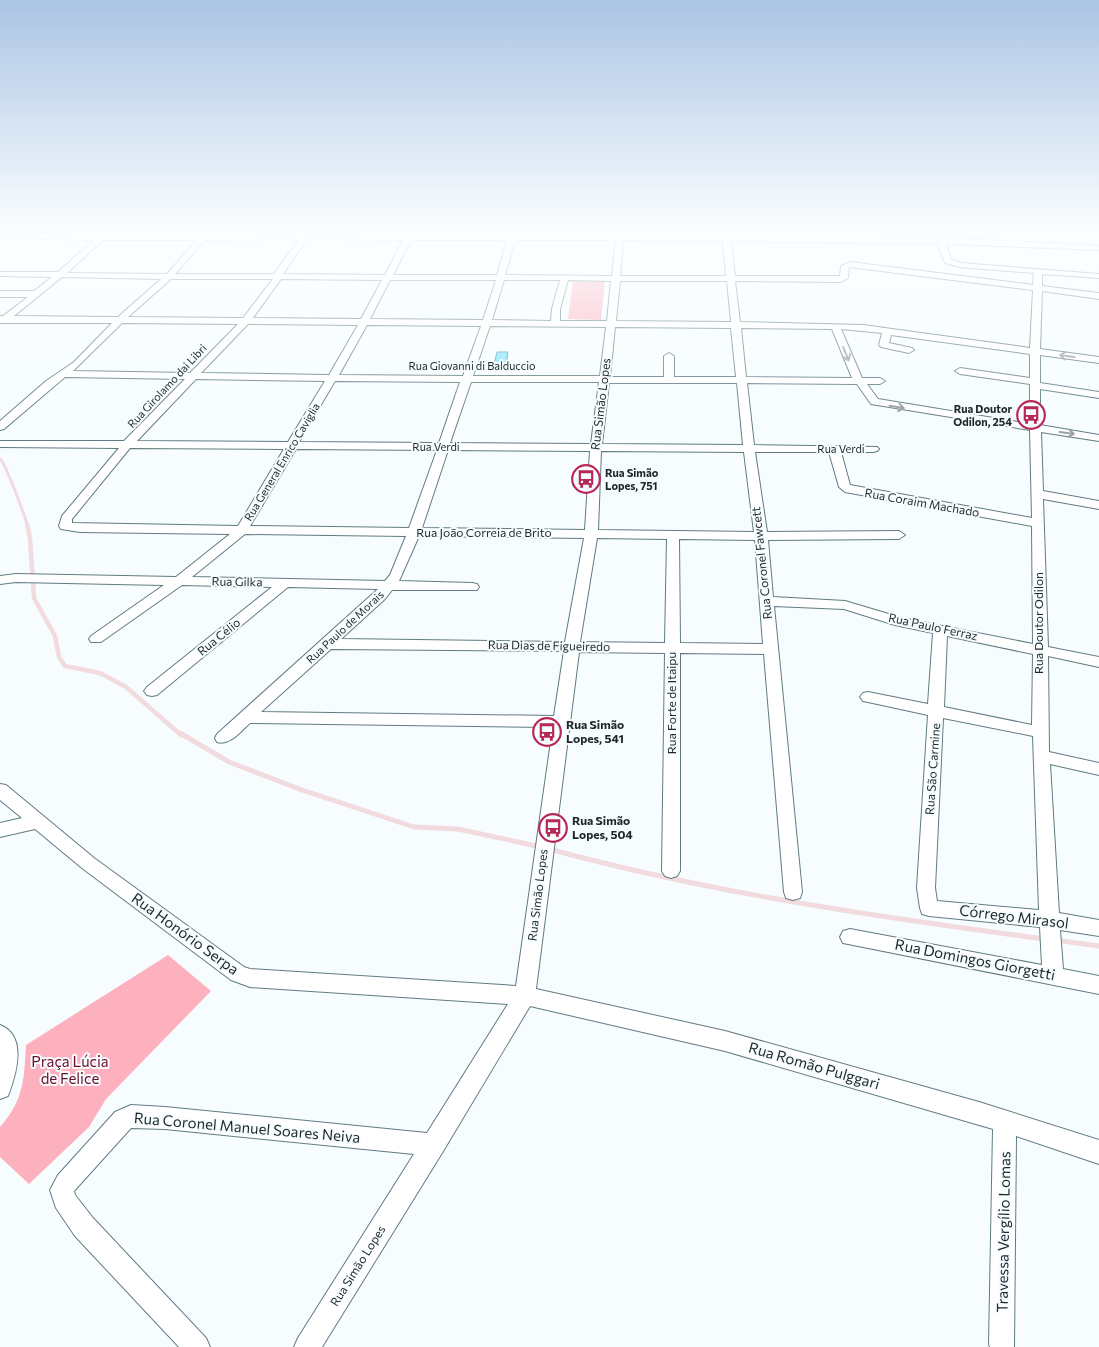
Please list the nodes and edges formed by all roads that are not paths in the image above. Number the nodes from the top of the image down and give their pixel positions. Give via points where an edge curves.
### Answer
1 (31, 297) edge
2 (146, 297) edge
3 (265, 297) edge
4 (377, 297) edge
5 (494, 297) edge
6 (559, 297) edge
7 (614, 297) edge
8 (732, 297) edge
9 (1036, 297) edge
10 (2, 320) edge
11 (119, 321) junction
12 (245, 321) junction
13 (364, 322) junction
14 (488, 322) junction
15 (555, 324) junction
16 (611, 324) junction
17 (736, 325) junction
18 (835, 326) junction
19 (887, 331) junction
20 (909, 350) dead end
21 (1035, 351) junction
22 (669, 356) dead end
23 (1099, 360) edge
24 (960, 370) dead end
25 (63, 374) junction
26 (195, 375) junction
27 (333, 378) junction
28 (466, 378) junction
29 (604, 380) junction
30 (669, 380) junction
31 (743, 381) junction
32 (880, 381) dead end
33 (859, 382) junction
34 (1035, 384) junction
35 (1099, 395) edge
36 (0, 427) edge
37 (1035, 428) junction
38 (1099, 438) edge
39 (0, 444) edge
40 (128, 446) junction
41 (291, 446) junction
42 (443, 447) junction
43 (596, 448) junction
44 (834, 449) junction
45 (873, 449) dead end
46 (749, 450) junction
47 (1037, 494) junction
48 (1099, 505) edge
49 (1038, 523) junction
50 (68, 528) joint
51 (242, 530) junction
52 (414, 532) junction
53 (591, 534) junction
54 (674, 535) junction
55 (899, 535) dead end
56 (760, 536) junction
57 (6, 579) edge
58 (179, 581) junction
59 (285, 583) junction
60 (390, 585) junction
61 (472, 587) dead end
62 (767, 601) junction
63 (940, 629) junction
64 (96, 640) dead end
65 (327, 644) junction
66 (572, 646) junction
67 (672, 648) junction
68 (771, 649) junction
69 (1040, 649) junction
70 (1099, 662) edge
71 (152, 691) dead end
72 (868, 697) dead end
73 (937, 710) junction
74 (247, 717) junction
75 (563, 722) junction
76 (1040, 732) junction
77 (223, 738) dead end
78 (1042, 756) junction
79 (1099, 769) edge
80 (0, 790) edge
81 (36, 822) junction
82 (0, 830) edge
83 (671, 871) dead end
84 (793, 892) dead end
85 (928, 908) joint
86 (1050, 924) junction
87 (1099, 928) edge
88 (850, 937) dead end
89 (1053, 975) junction
90 (1099, 985) edge
91 (525, 996) junction
92 (0, 1034) edge
93 (0, 1088) edge
94 (1004, 1121) junction
95 (434, 1144) junction
96 (1099, 1152) edge
97 (1002, 1344) dead end
98 (197, 1347) edge
99 (307, 1347) edge

1 - 10 street
2 - 11 street
3 - 12 street, Rua Girolamo dai Libri
4 - 13 street, Rua General Enrico Caviglia
5 - 14 street, Rua Paulo de Morais
6 - 15 street
7 - 16 street, Rua Simão Lopes
8 - 17 street, Rua Coronel Fawcett
9 - 21 street, Rua Doutor Odilon
10 - 11 street
11 - 12 street
11 - 25 street
12 - 13 street
12 - 26 street, Rua Girolamo dai Libri
13 - 14 street
13 - 27 street, Rua General Enrico Caviglia
14 - 15 street
14 - 28 street, Rua Paulo de Morais
15 - 16 street
16 - 17 street
16 - 29 street, Rua Simão Lopes
17 - 18 street
17 - 31 street, Rua Coronel Fawcett
18 - 19 street
18 -> 33 street
19 - 20 street via 884,345
19 - 21 street
23 -> 21 street
21 - 34 street, Rua Doutor Odilon
22 - 30 street
24 - 34 street
25 - 26 street, Rua Giovanni di Balduccio
25 - 36 street
26 - 27 street, Rua Giovanni di Balduccio
26 - 40 street, Rua Girolamo dai Libri
27 - 28 street, Rua Giovanni di Balduccio
27 - 41 street, Rua General Enrico Caviglia
28 - 29 street, Rua Giovanni di Balduccio
28 - 42 street, Rua Paulo de Morais
29 - 30 street, Rua Giovanni di Balduccio
29 - 43 street, Rua Simão Lopes
30 - 31 street, Rua Giovanni di Balduccio
31 - 33 street, Rua Giovanni di Balduccio
31 - 46 street, Rua Coronel Fawcett
32 - 33 street, Rua Giovanni di Balduccio
33 -> 37 street via 878,403
34 - 35 street
34 - 37 street, Rua Doutor Odilon
37 -> 38 street
37 - 47 street, Rua Doutor Odilon
39 - 40 street, Rua Verdi
40 - 41 street, Rua Verdi
40 - 50 street, Rua Girolamo dai Libri via 66,519 64,525
41 - 42 street, Rua Verdi
41 - 51 street, Rua General Enrico Caviglia
42 - 43 street, Rua Verdi
42 - 52 street, Rua Paulo de Morais
43 - 46 street, Rua Verdi
43 - 53 street, Rua Simão Lopes
44 - 45 street, Rua Verdi
44 - 46 street, Rua Verdi
44 - 49 street, Rua Coraim Machado via 849,490
46 - 56 street, Rua Coronel Fawcett
47 - 48 street
47 - 49 street, Rua Doutor Odilon
49 - 69 street, Rua Doutor Odilon
50 - 51 street, Rua João Correia de Brito
51 - 52 street, Rua João Correia de Brito
51 - 58 street, Rua General Enrico Caviglia
52 - 53 street, Rua João Correia de Brito
52 - 60 street, Rua Paulo de Morais
53 - 54 street, Rua João Correia de Brito
53 - 66 street, Rua Simão Lopes
54 - 56 street, Rua João Correia de Brito
54 - 67 street, Rua Forte de Itaipu
55 - 56 street, Rua João Correia de Brito
56 - 62 street, Rua Coronel Fawcett
57 - 58 street, Rua Gilka
58 - 59 street, Rua Gilka
58 - 64 street, Rua General Enrico Caviglia
59 - 60 street, Rua Gilka
59 - 71 street, Rua Célio
60 - 61 street, Rua Gilka
60 - 65 street, Rua Paulo de Morais
62 - 63 street, Rua Paulo Ferraz via 845,605 900,622
62 - 68 street, Rua Coronel Fawcett
63 - 69 street, Rua Paulo Ferraz
63 - 73 street, Rua São Carmine
65 - 66 street, Rua Dias de Figueiredo
65 - 74 street, Rua Paulo de Morais
66 - 67 street, Rua Dias de Figueiredo
66 - 75 street, Rua Simão Lopes
67 - 68 street, Rua Dias de Figueiredo
67 - 83 street, Rua Forte de Itaipu
68 - 84 street, Rua Coronel Fawcett
69 - 70 street, Rua Paulo Ferraz
69 - 76 street, Rua Doutor Odilon
72 - 73 street
73 - 76 street
73 - 85 street, Rua São Carmine via 926,888
74 - 75 street
74 - 77 street, Rua Paulo de Morais
75 - 91 street, Rua Simão Lopes via 543,847
76 - 78 street, Rua Doutor Odilon
78 - 79 street
78 - 86 street, Rua Doutor Odilon
80 - 81 street, Rua Honório Serpa
81 - 82 street
81 - 91 street, Rua Honório Serpa via 238,974 250,978
85 - 86 street, Córrego Mirasol
86 - 87 street, Córrego Mirasol
86 - 89 street, Rua Doutor Odilon
88 - 89 street, Rua Domingos Giorgetti
89 - 90 street, Rua Domingos Giorgetti
91 - 94 street, Rua Romão Pulggari via 725,1041
91 - 95 street, Rua Simão Lopes
92 - 93 street via 6,1042 8,1064
94 - 96 street, Rua Romão Pulggari
94 - 97 street, Travessa Vergílio Lomas
95 - 98 street, Rua Coronel Manuel Soares Neiva via 165,1118 131,1116 124,1120 66,1183 62,1190 64,1200 84,1227
95 - 99 street, Rua Simão Lopes

